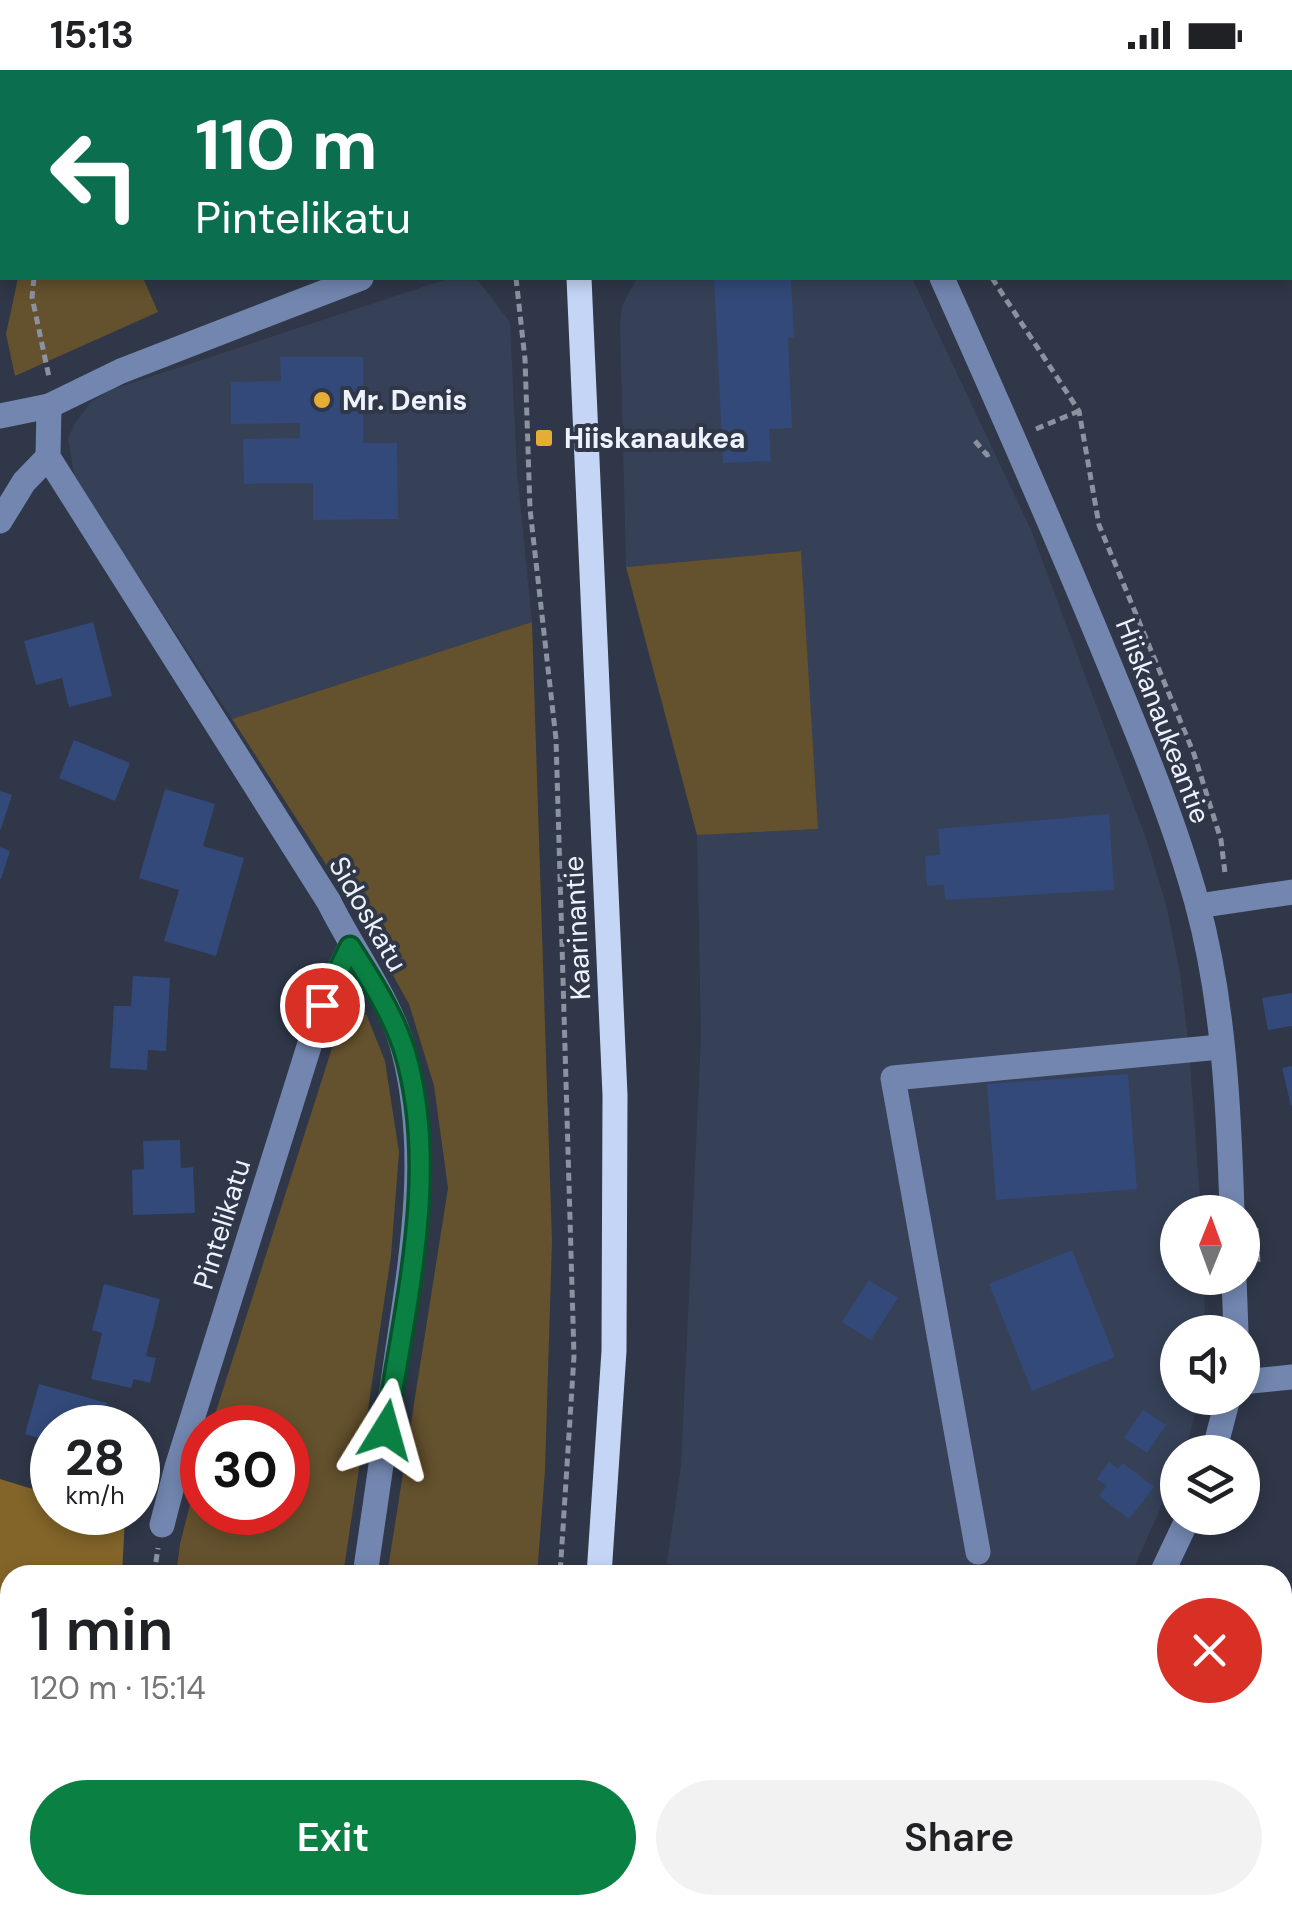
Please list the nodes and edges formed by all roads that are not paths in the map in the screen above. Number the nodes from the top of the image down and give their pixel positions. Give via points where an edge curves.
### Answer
1 (356, 280) edge
2 (579, 280) edge
3 (943, 280) edge
4 (49, 406) junction
5 (0, 416) edge
6 (48, 457) junction
7 (0, 521) edge
8 (1292, 892) edge
9 (1198, 906) junction
10 (350, 947) junction
11 (1220, 1047) junction
12 (1231, 1195) edge
13 (1292, 1377) edge
14 (1260, 1380) edge
15 (162, 1525) dead end
16 (1180, 1535) edge
17 (978, 1552) dead end
18 (366, 1565) edge
19 (600, 1565) edge
20 (1166, 1565) edge

1 - 4 street
2 - 19 main road, Kaarinantie via 615,1095 614,1351
3 - 9 street, Hiiskanaukeantie via 1128,710
4 - 5 street
4 - 6 street
6 - 7 street
6 - 10 street, Sidoskatu via 329,902
8 - 9 street
9 - 11 street, Hiiskanaukeantie
10 - 15 street, Pintelikatu via 322,1005
10 - 18 street, Sidoskatu via 404,1048 418,1145 413,1248
11 - 12 street, Hiiskanaukeantie
11 - 17 street via 894,1078
13 - 14 street
16 - 20 street

